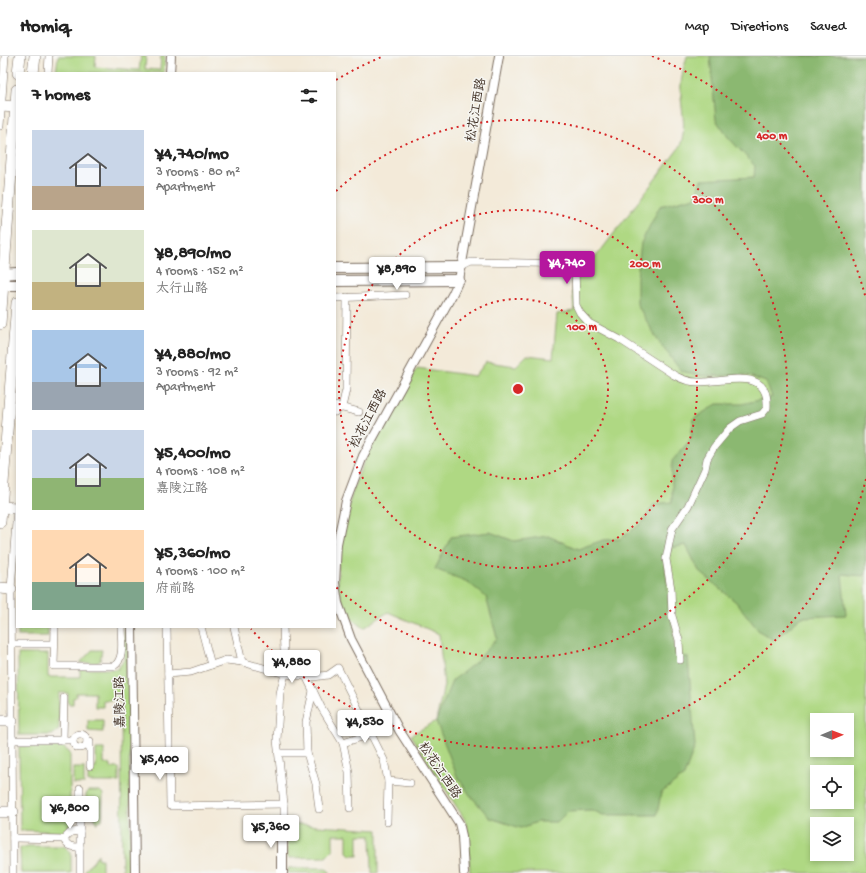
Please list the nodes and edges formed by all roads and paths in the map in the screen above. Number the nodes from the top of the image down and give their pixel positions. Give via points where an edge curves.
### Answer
1 (5, 56) edge
2 (20, 56) edge
3 (34, 56) edge
4 (50, 56) edge
5 (171, 56) edge
6 (499, 56) edge
7 (18, 72) edge
8 (33, 72) edge
9 (48, 72) edge
10 (170, 72) edge
11 (1, 106) junction
12 (16, 106) joint
13 (0, 126) edge
14 (461, 267) junction
15 (336, 268) edge
16 (16, 273) edge
17 (2, 279) edge
18 (459, 280) junction
19 (336, 281) edge
20 (16, 285) edge
21 (405, 295) dead end
22 (347, 297) junction
23 (336, 298) edge
24 (0, 324) edge
25 (16, 328) edge
26 (338, 406) edge
27 (359, 412) dead end
28 (12, 426) edge
29 (1, 507) junction
30 (16, 509) edge
31 (0, 522) edge
32 (16, 530) edge
33 (336, 544) edge
34 (6, 589) edge
35 (336, 590) edge
36 (55, 628) edge
37 (122, 628) edge
38 (132, 628) edge
39 (167, 628) edge
40 (201, 628) edge
41 (234, 628) edge
42 (284, 628) edge
43 (11, 644) junction
44 (54, 644) junction
45 (680, 660) dead end
46 (242, 662) junction
47 (211, 665) junction
48 (168, 674) junction
49 (285, 674) junction
50 (306, 676) junction
51 (313, 691) junction
52 (64, 698) dead end
53 (0, 721) edge
54 (12, 721) junction
55 (371, 734) junction
56 (12, 740) junction
57 (63, 740) junction
58 (343, 743) junction
59 (279, 753) junction
60 (307, 753) junction
61 (90, 766) dead end
62 (388, 781) junction
63 (410, 783) dead end
64 (80, 788) dead end
65 (284, 804) junction
66 (350, 808) dead end
67 (319, 809) dead end
68 (0, 812) edge
69 (13, 812) junction
70 (387, 822) dead end
71 (282, 825) joint
72 (80, 831) junction
73 (13, 838) junction
74 (64, 838) junction
75 (80, 847) junction
76 (14, 873) edge
77 (80, 873) edge
78 (135, 873) edge
79 (282, 873) edge
80 (464, 873) edge

1 - 11 street
2 - 7 main road
3 - 8 main road
4 - 9 street
5 - 10 street
6 - 14 street, 松花江西路
11 - 12 main road
11 - 13 street
12 - 17 main road
14 - 15 main road
14 - 18 street, 松花江西路
14 - 45 street via 471,262 575,264 576,305 589,322 684,380 706,383 750,379 765,390 768,408 762,414 740,421 730,428 714,447 688,506 672,529 666,559
16 - 17 main road
17 - 20 main road
17 - 24 main road
18 - 19 main road
18 - 33 street, 松花江西路 via 373,436 353,480 340,521
21 - 22 street
22 - 23 street
22 - 26 street via 346,390
25 - 28 main road
26 - 27 street
28 - 29 main road
29 - 30 main road
29 - 31 main road
32 - 34 street
34 - 43 street
35 - 80 street, 松花江西路 via 351,639 409,748 459,823 464,848
36 - 44 street
37 - 44 street via 121,656 114,666 54,666
38 - 78 street, 嘉陵江路
39 - 48 street
40 - 47 street
41 - 46 street
42 - 49 street
43 - 44 street
43 - 54 street
46 - 47 street via 226,660
46 - 49 street
47 - 48 street via 191,672
48 - 65 street via 170,806
49 - 50 street
49 - 59 street via 280,693 277,740
50 - 51 street
50 - 55 street via 328,675 338,668
51 - 58 street
51 - 60 street via 306,722
52 - 57 street
53 - 54 main road
54 - 56 street
55 - 58 street
55 - 62 street via 384,760
56 - 57 street
56 - 69 street
57 - 61 street via 73,740 81,734 85,736 86,741 90,741
58 - 66 street via 350,772
59 - 60 street
59 - 65 street
60 - 67 street via 316,784
62 - 63 street
62 - 70 street
64 - 72 street
65 - 71 street
68 - 69 main road
69 - 73 street
71 - 79 main road
72 - 74 street via 71,832
72 - 75 street
73 - 74 street
73 - 76 street
74 - 75 street via 66,844 71,847
75 - 77 street

